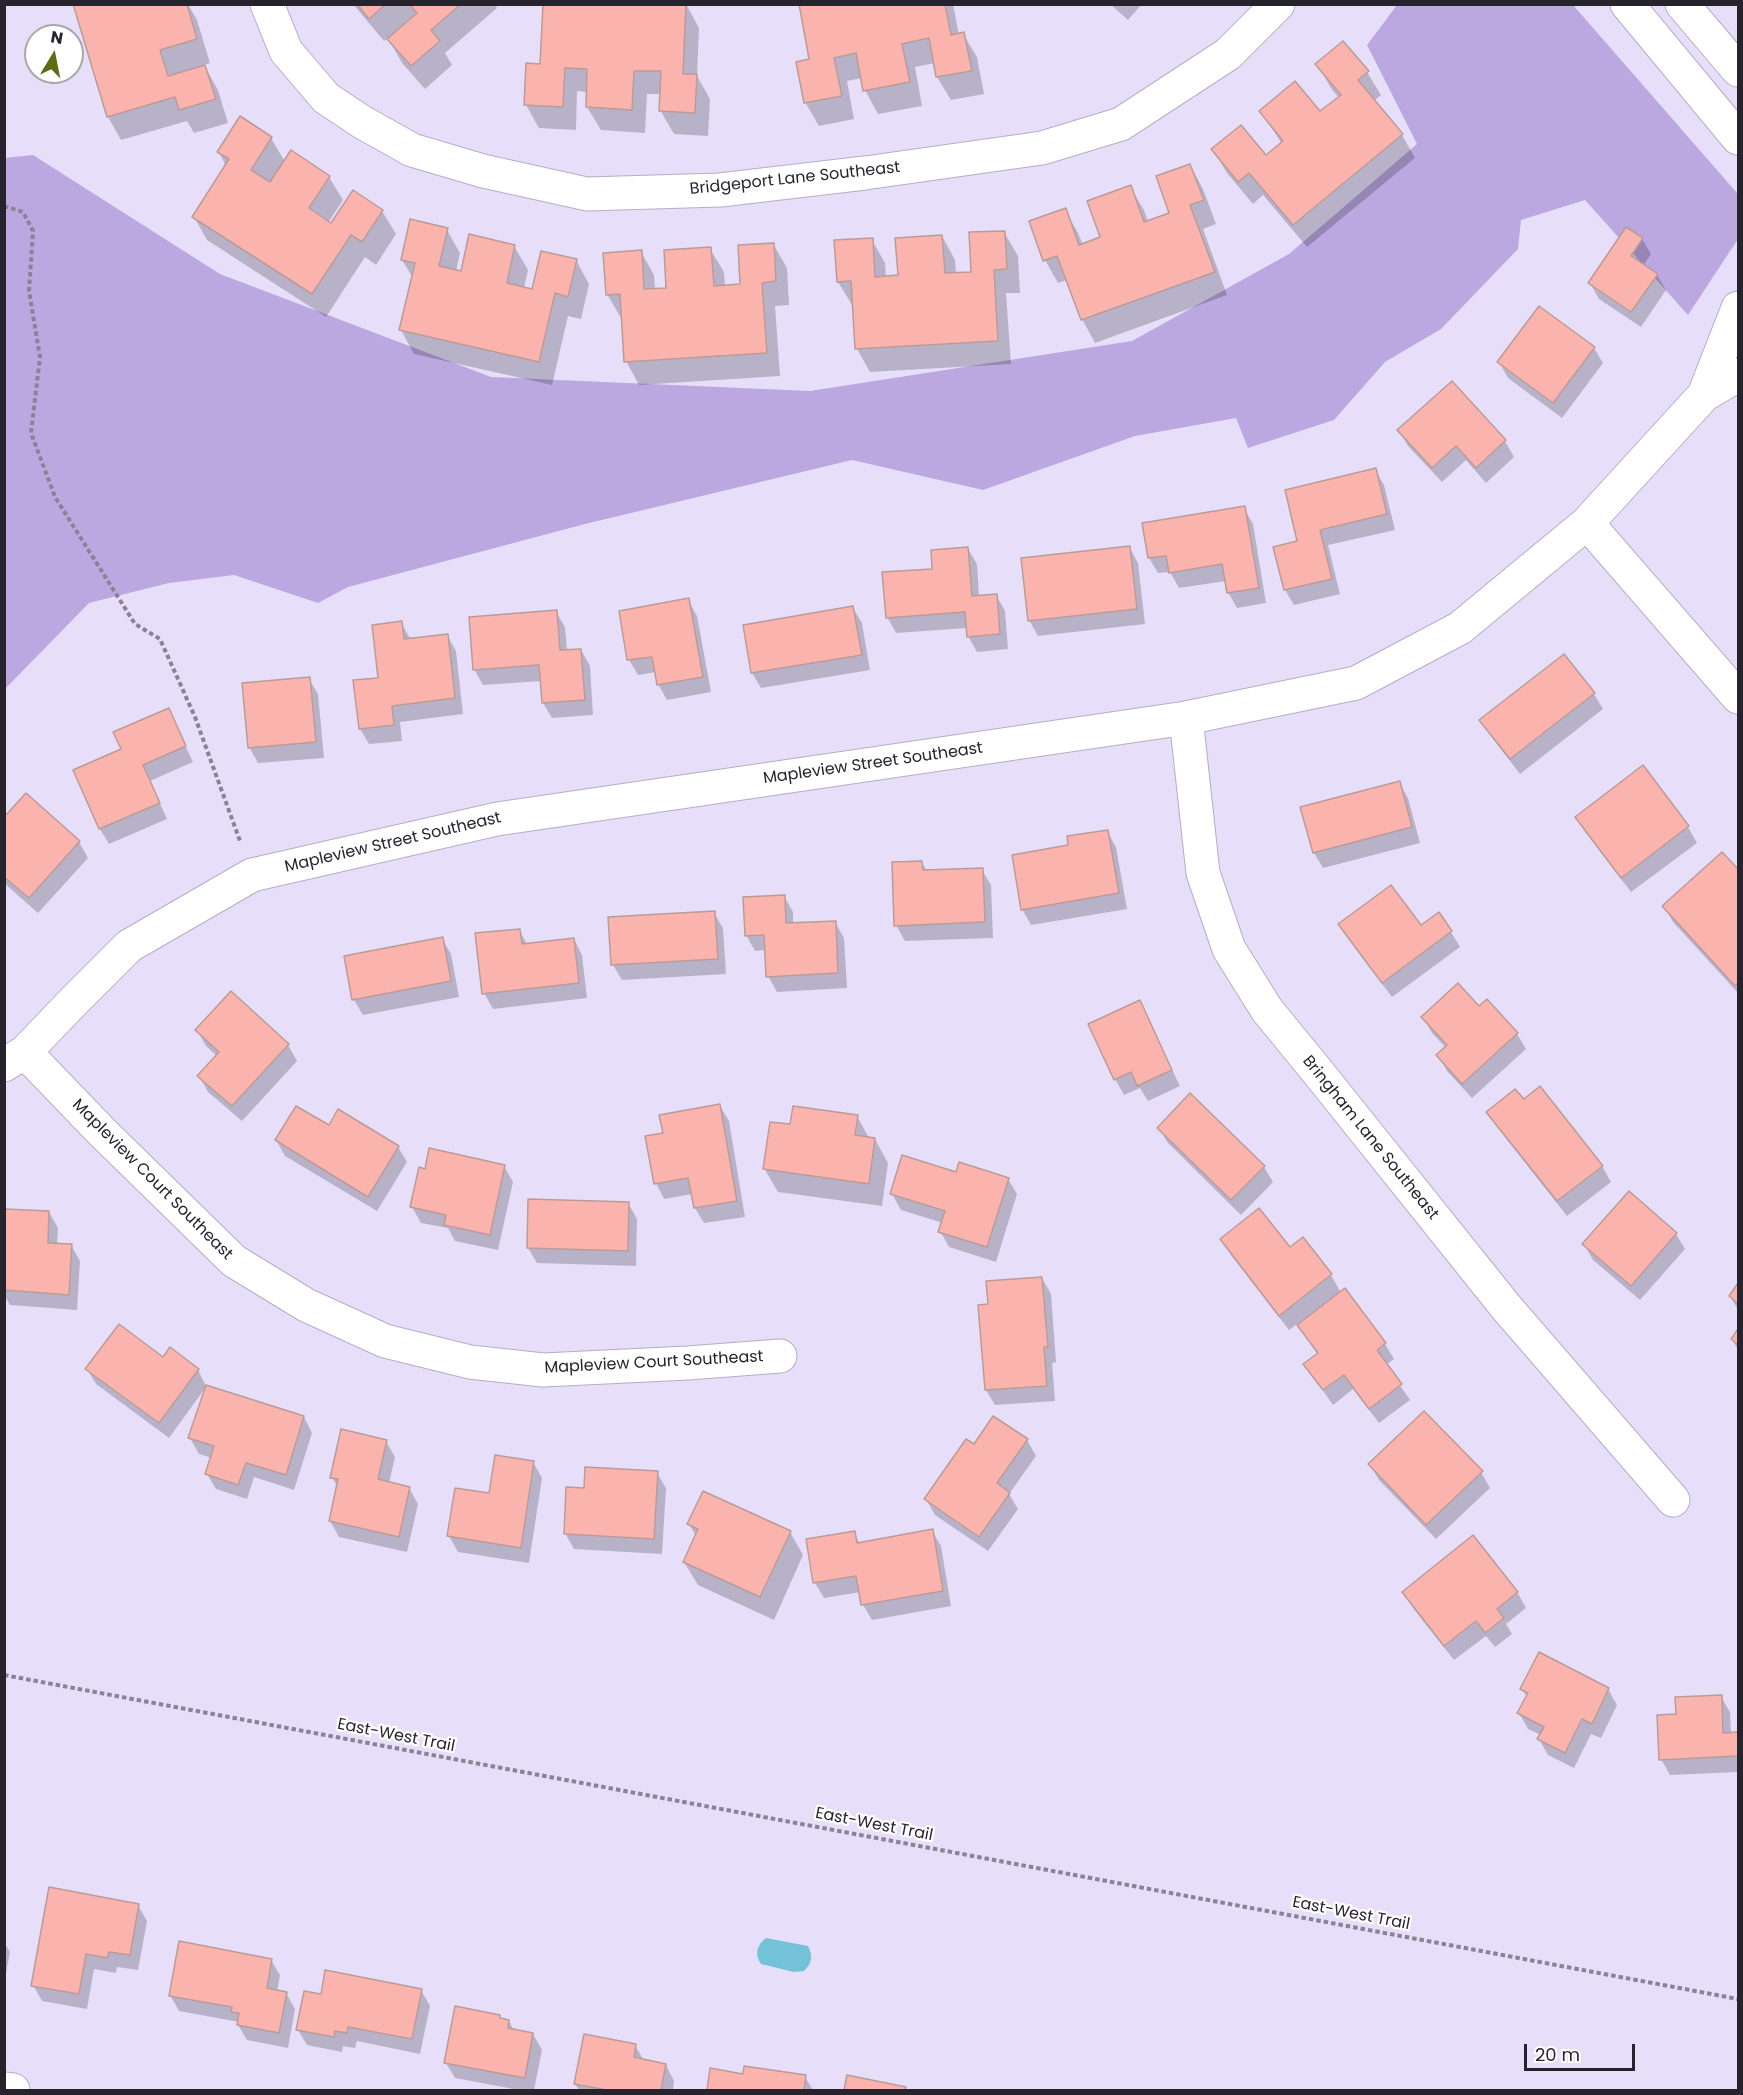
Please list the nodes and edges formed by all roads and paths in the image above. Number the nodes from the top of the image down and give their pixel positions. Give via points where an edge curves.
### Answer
1 (267, 4) edge
2 (1278, 4) edge
3 (1627, 4) edge
4 (1682, 4) edge
5 (1738, 70) edge
6 (1738, 138) edge
7 (4, 206) edge
8 (1738, 308) edge
9 (1738, 375) edge
10 (1704, 395) junction
11 (1587, 523) junction
12 (1738, 697) edge
13 (1186, 718) junction
14 (252, 875) junction
15 (15, 1059) edge
16 (780, 1356) dead end
17 (1672, 1500) dead end
18 (4, 1675) edge
19 (1738, 1999) edge
20 (4, 2089) edge
21 (13, 2091) edge

1 - 2 street, Bridgeport Lane Southeast via 286,51 326,98 362,122 412,150 483,171 587,194 720,190 1042,148 1121,124 1228,54
3 - 6 street
4 - 5 street
7 - 14 path via 23,212 33,231 28,291 40,357 31,433 55,497 135,624 160,639 195,717
8 - 10 street, Mapleview Street Southeast
9 - 10 street, Mapleview Street Southeast
10 - 11 street, Mapleview Street Southeast
11 - 12 street
11 - 13 street, Mapleview Street Southeast via 1461,628 1356,683
13 - 14 street, Mapleview Street Southeast via 497,819
13 - 17 street, Bringham Lane Southeast via 1203,873 1229,949 1267,1010 1506,1307
14 - 15 street, Mapleview Street Southeast via 129,946
15 - 16 street, Mapleview Court Southeast via 102,1132 234,1261 306,1305 385,1341 470,1362 543,1370
18 - 19 path, East-West Trail
20 - 21 street

